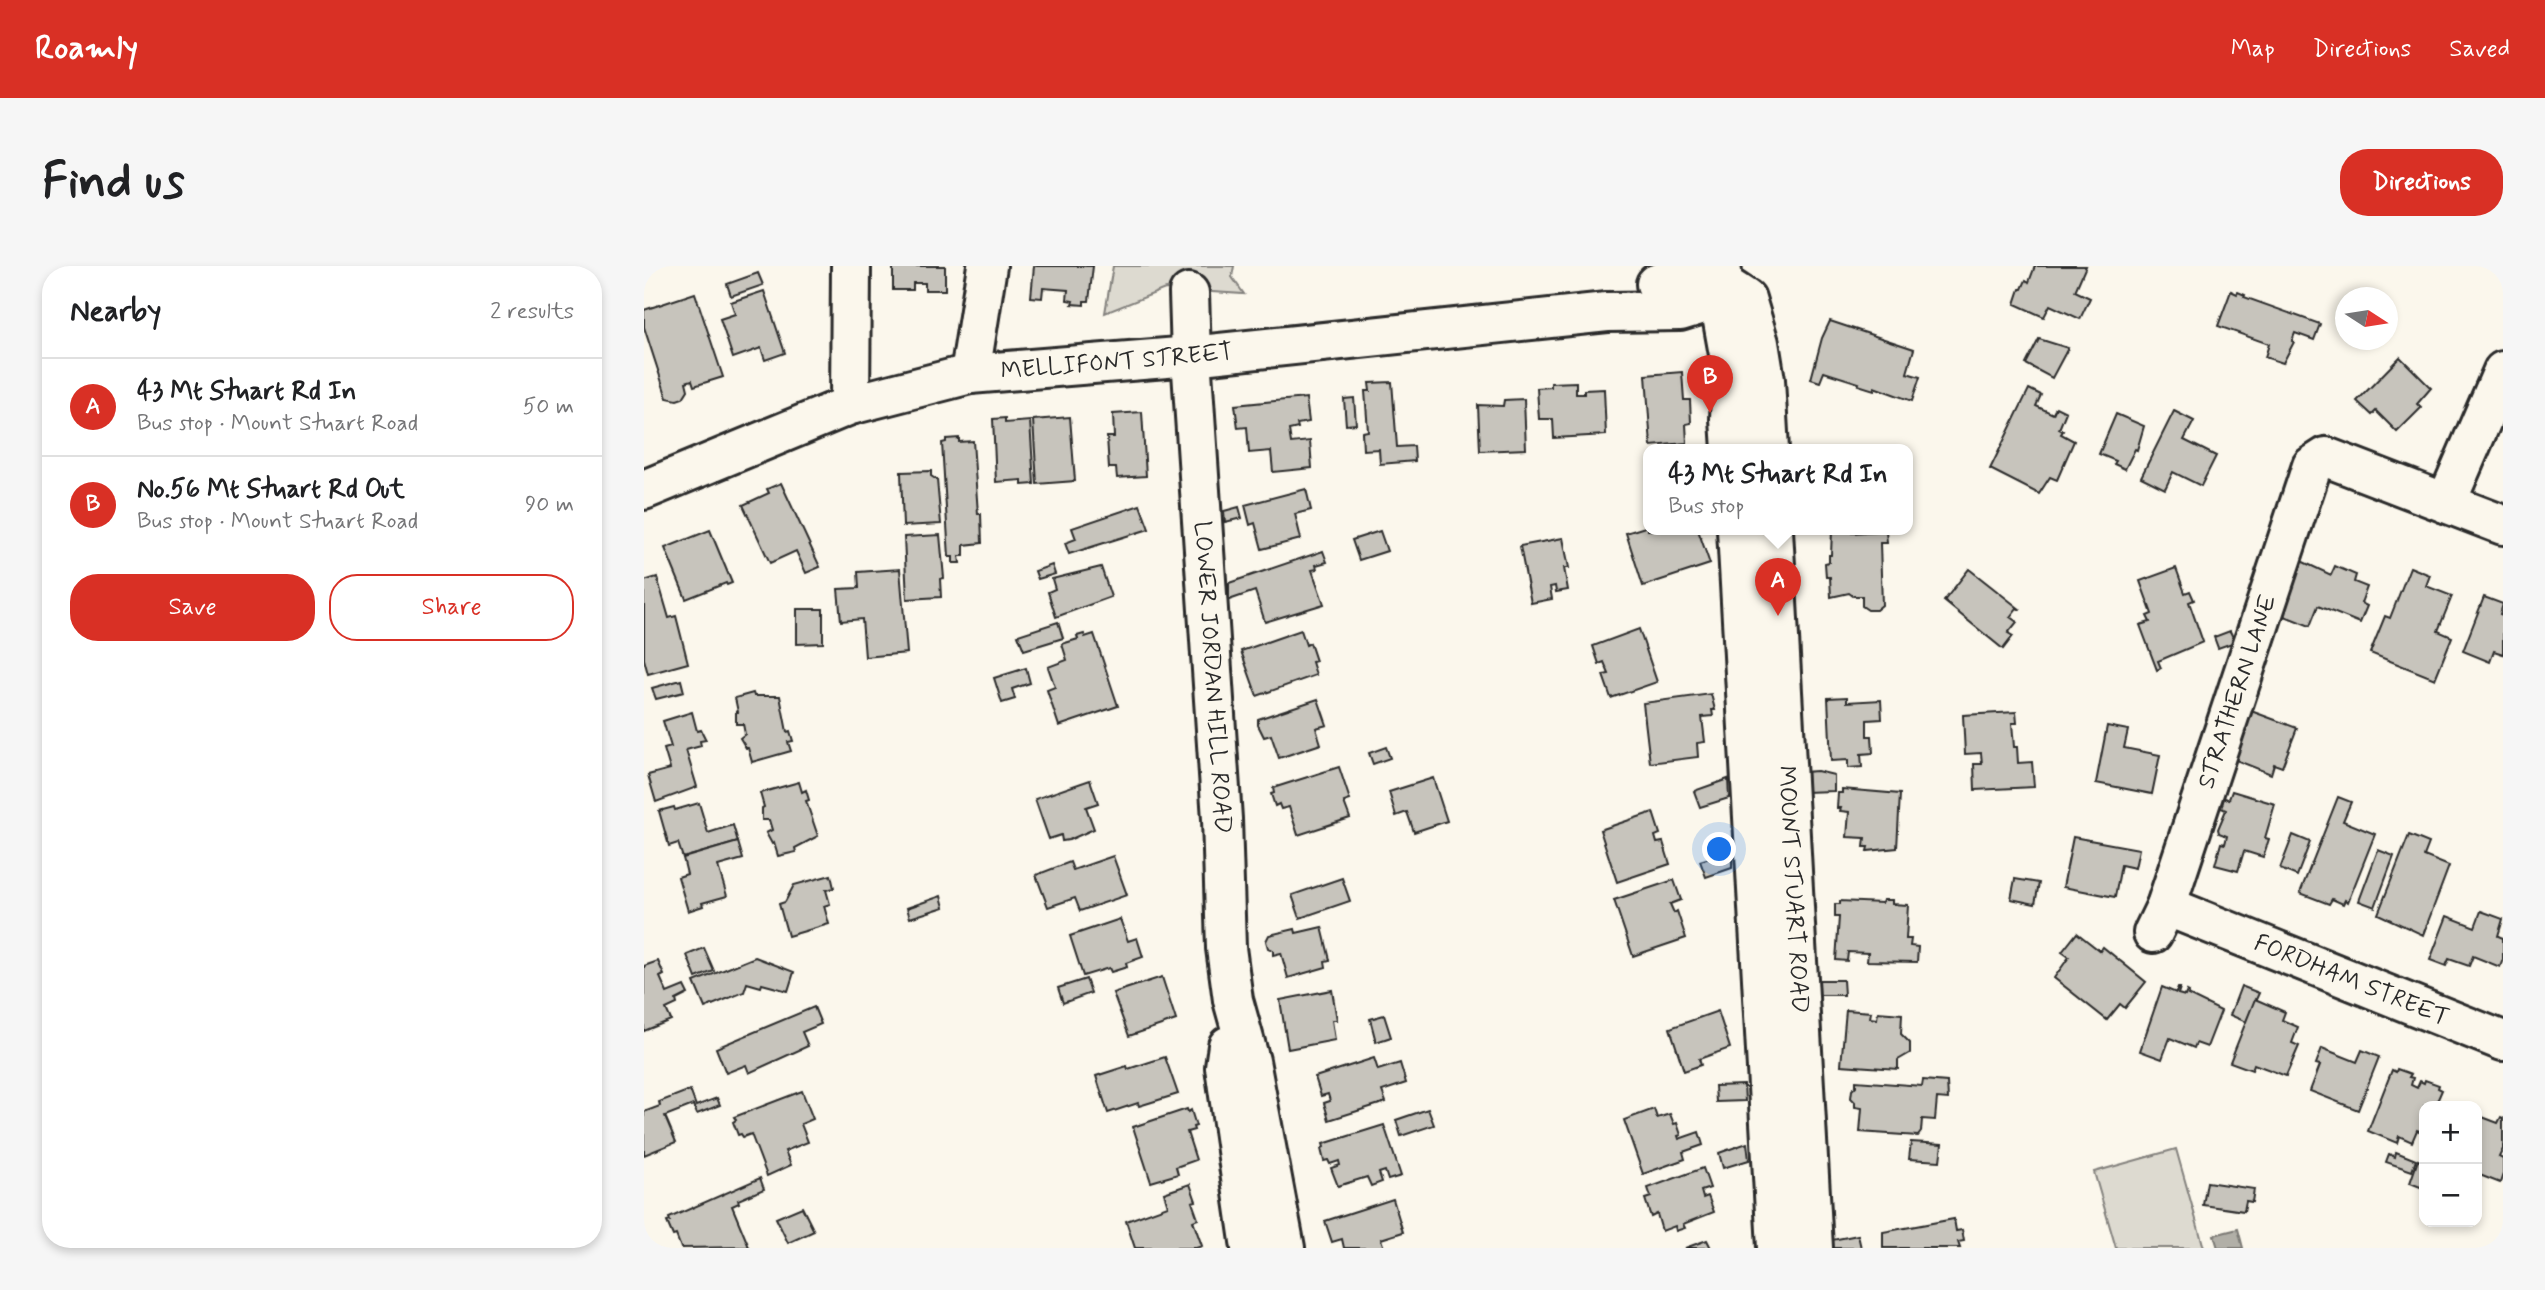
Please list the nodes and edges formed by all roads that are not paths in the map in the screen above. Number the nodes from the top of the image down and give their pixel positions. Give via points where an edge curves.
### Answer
1 (851, 266) edge
2 (987, 266) edge
3 (1663, 275) edge
4 (1723, 275) edge
5 (1189, 293) dead end
6 (1607, 312) junction
7 (1191, 356) junction
8 (2503, 371) edge
9 (970, 373) junction
10 (850, 405) junction
11 (1732, 444) edge
12 (1769, 444) edge
13 (644, 490) edge
14 (2446, 503) junction
15 (2503, 525) edge
16 (1737, 535) edge
17 (1773, 535) edge
18 (2172, 920) joint
19 (1233, 1000) junction
20 (2503, 1041) edge
21 (1251, 1248) edge
22 (1286, 1248) edge
23 (1777, 1248) edge
24 (1813, 1248) edge

1 - 10 street
2 - 9 street
3 - 4 street, MELLIFONT STREET
3 - 6 street, MELLIFONT STREET
4 - 6 street, MELLIFONT STREET via 1706,303 1680,311
4 - 11 street via 1723,321 1732,371
4 - 12 street via 1746,299 1759,343
5 - 7 street, LOWER JORDAN HILL ROAD
6 - 7 street, MELLIFONT STREET
7 - 9 street, MELLIFONT STREET
7 - 19 street, LOWER JORDAN HILL ROAD via 1222,819 1226,948
8 - 14 street
9 - 10 street, MELLIFONT STREET
10 - 13 street, MELLIFONT STREET
14 - 15 street
14 - 18 street, STRATHERN LANE via 2326,457 2312,466
16 - 23 street, MOUNT STUART ROAD
17 - 24 street, MOUNT STUART ROAD
18 - 20 street, FORDHAM STREET
19 - 21 street, LOWER JORDAN HILL ROAD via 1225,1067
19 - 22 street, LOWER JORDAN HILL ROAD via 1250,1061

